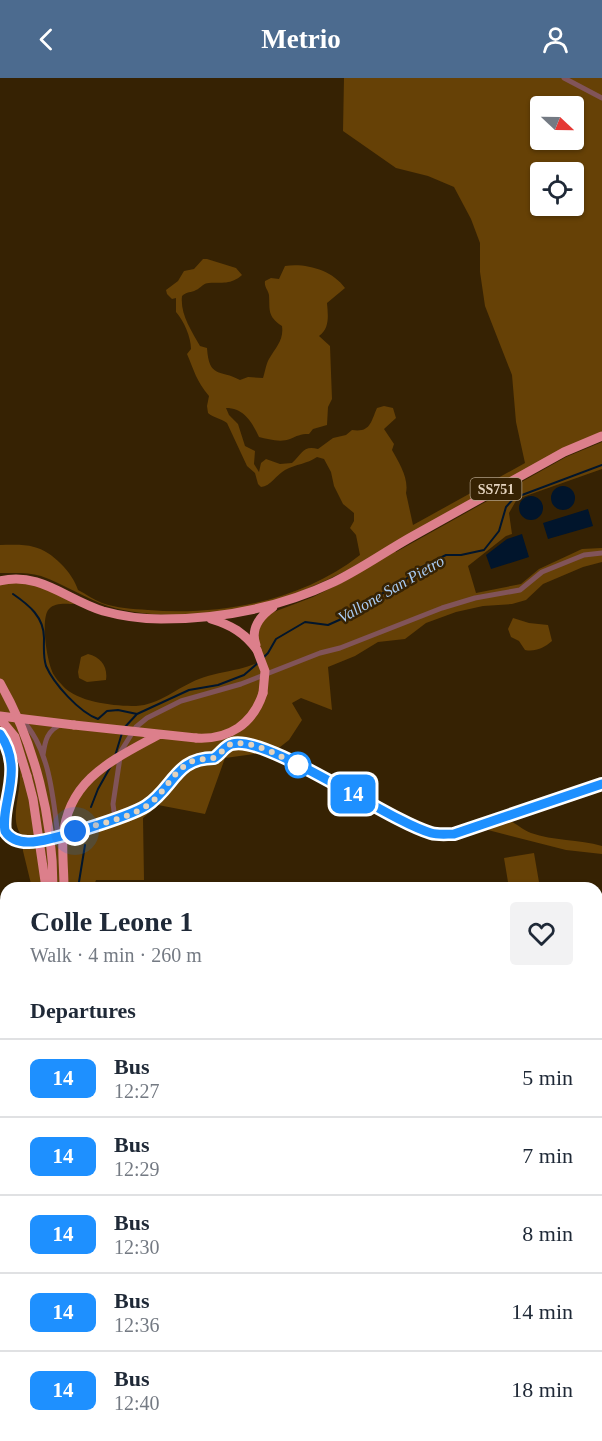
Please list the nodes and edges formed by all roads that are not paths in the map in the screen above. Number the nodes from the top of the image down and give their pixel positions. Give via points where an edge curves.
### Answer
1 (564, 78) edge
2 (602, 98) edge
3 (602, 436) edge
4 (602, 553) edge
5 (0, 581) edge
6 (278, 604) junction
7 (207, 618) junction
8 (257, 650) junction
9 (0, 683) edge
10 (0, 717) edge
11 (21, 719) junction
12 (63, 724) junction
13 (0, 734) edge
14 (158, 735) junction
15 (43, 757) junction
16 (602, 784) edge
17 (115, 819) junction
18 (58, 836) junction
19 (45, 882) edge
20 (53, 882) edge
21 (64, 882) edge

1 - 2 street
3 - 6 main road, SS751 via 564,452 348,574
4 - 17 street via 584,555 542,572 520,590 442,608 241,684 181,701 147,718 121,750 113,804
5 - 7 main road via 32,580 104,611 131,616
6 - 7 main road
6 - 8 main road via 258,621 253,639
7 - 8 main road via 232,627
8 - 14 main road, bridge via 265,671 263,693 255,713 239,729 219,738
9 - 20 main road, bridge via 17,716 38,778 51,843
10 - 11 main road
10 - 19 main road, bridge via 15,737 27,776
11 - 12 main road
11 - 15 street via 38,741
12 - 14 main road, bridge
12 - 15 street via 48,735
13 - 18 street via 10,762 1,812 3,829 13,839 27,842
14 - 21 main road, bridge via 102,767 80,789 71,804 63,839
15 - 18 street
16 - 17 street via 454,834 431,833 276,753 240,742 227,746 214,758 190,762 148,805
17 - 18 street

